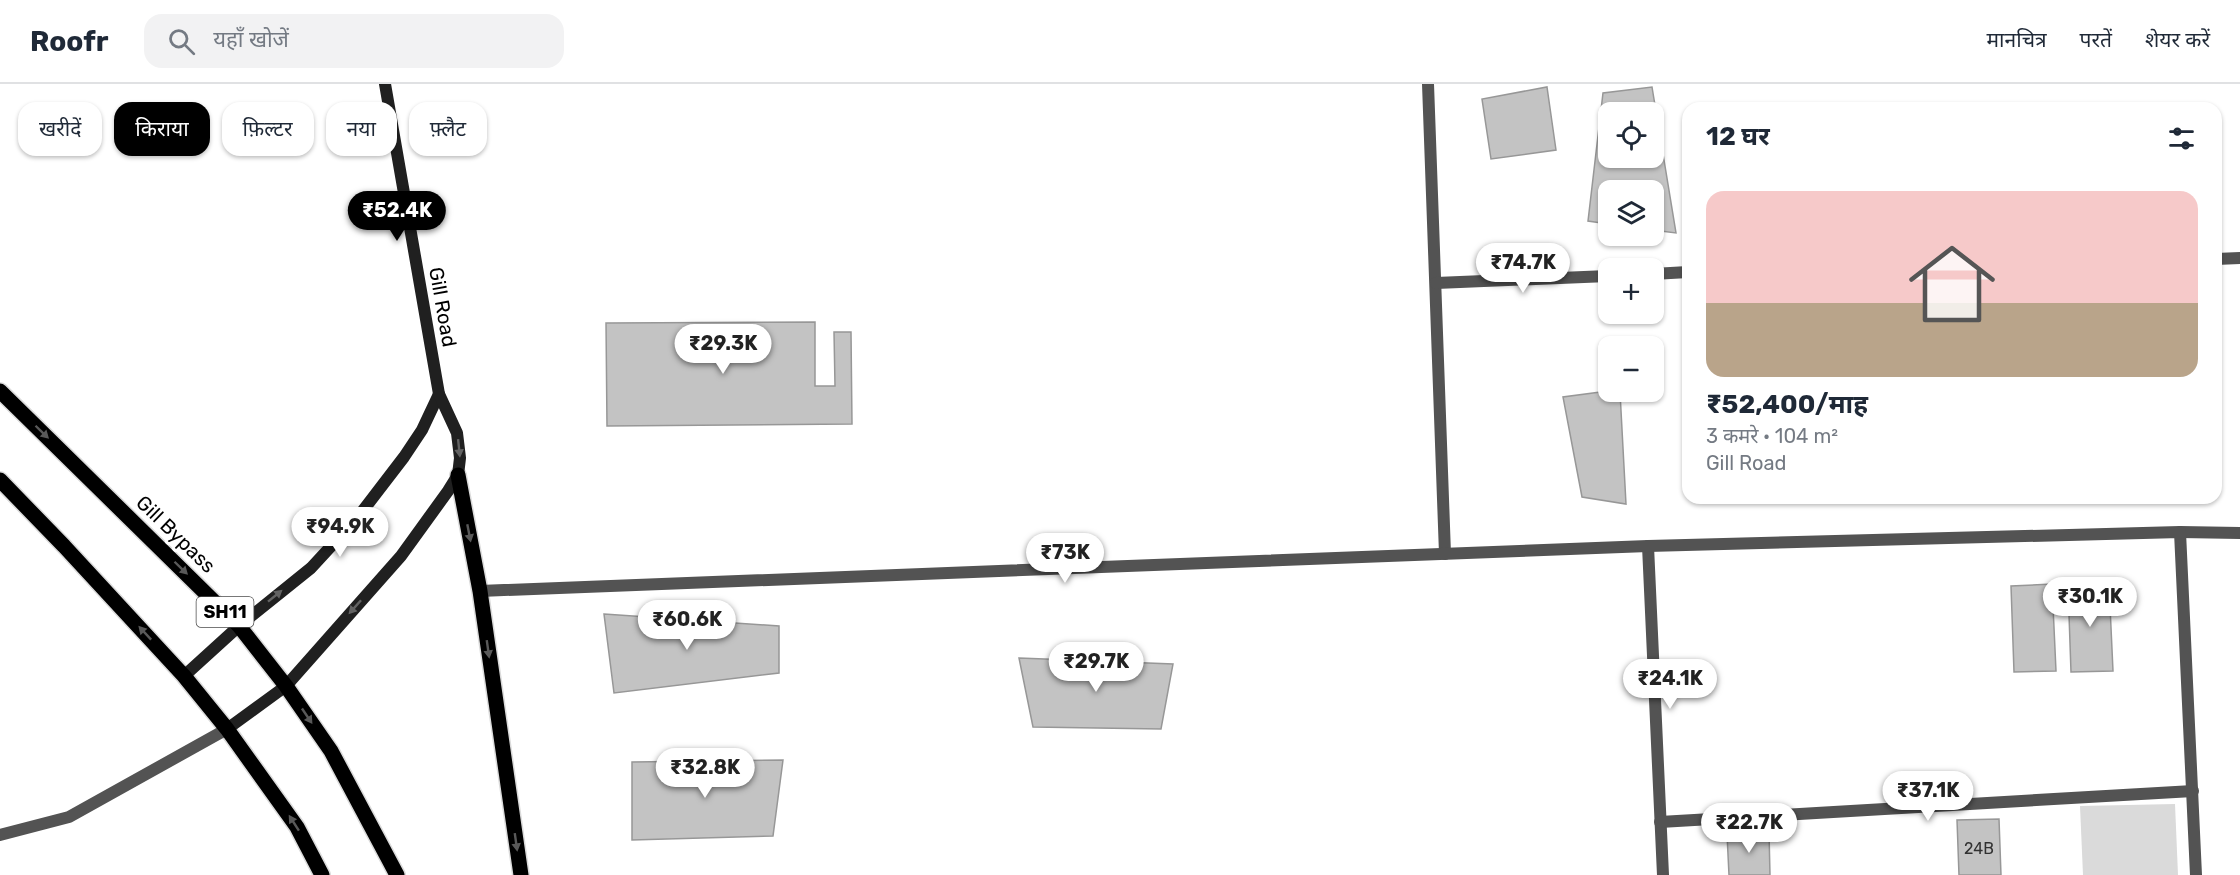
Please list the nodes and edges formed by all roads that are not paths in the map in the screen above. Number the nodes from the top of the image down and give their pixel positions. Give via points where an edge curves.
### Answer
1 (385, 84) edge
2 (1428, 84) edge
3 (2240, 258) edge
4 (2222, 259) edge
5 (1682, 272) edge
6 (1664, 273) edge
7 (1598, 276) edge
8 (1436, 283) junction
9 (0, 391) edge
10 (439, 394) junction
11 (458, 475) junction
12 (0, 480) edge
13 (2180, 532) junction
14 (2240, 533) edge
15 (1648, 546) junction
16 (1445, 554) junction
17 (480, 591) junction
18 (239, 626) junction
19 (184, 676) junction
20 (286, 686) junction
21 (227, 729) junction
22 (2193, 791) junction
23 (1660, 822) junction
24 (0, 835) edge
25 (321, 875) edge
26 (397, 875) edge
27 (521, 875) edge
28 (1663, 875) edge
29 (2196, 875) edge

1 - 10 street, Gill Road
2 - 8 street
3 - 4 street
5 - 6 street
7 - 8 street
8 - 16 street
9 -> 18 main road, Gill Bypass / SH11
10 -> 11 street, Gill Road via 457,433
18 -> 10 street via 311,568 358,517 422,430
11 -> 17 main road
11 -> 20 street via 401,556
19 -> 12 main road
13 - 14 street
13 - 15 street
13 - 22 street
15 - 16 street
15 - 23 street
16 - 17 street
17 -> 27 main road
18 - 19 street
18 - 20 main road, Gill Bypass / SH11
19 - 21 main road
20 - 21 street
20 -> 26 main road, Gill Bypass / SH11 via 331,751
21 - 24 street via 69,817
25 -> 21 main road via 297,827
22 - 23 street
22 - 29 street
23 - 28 street

